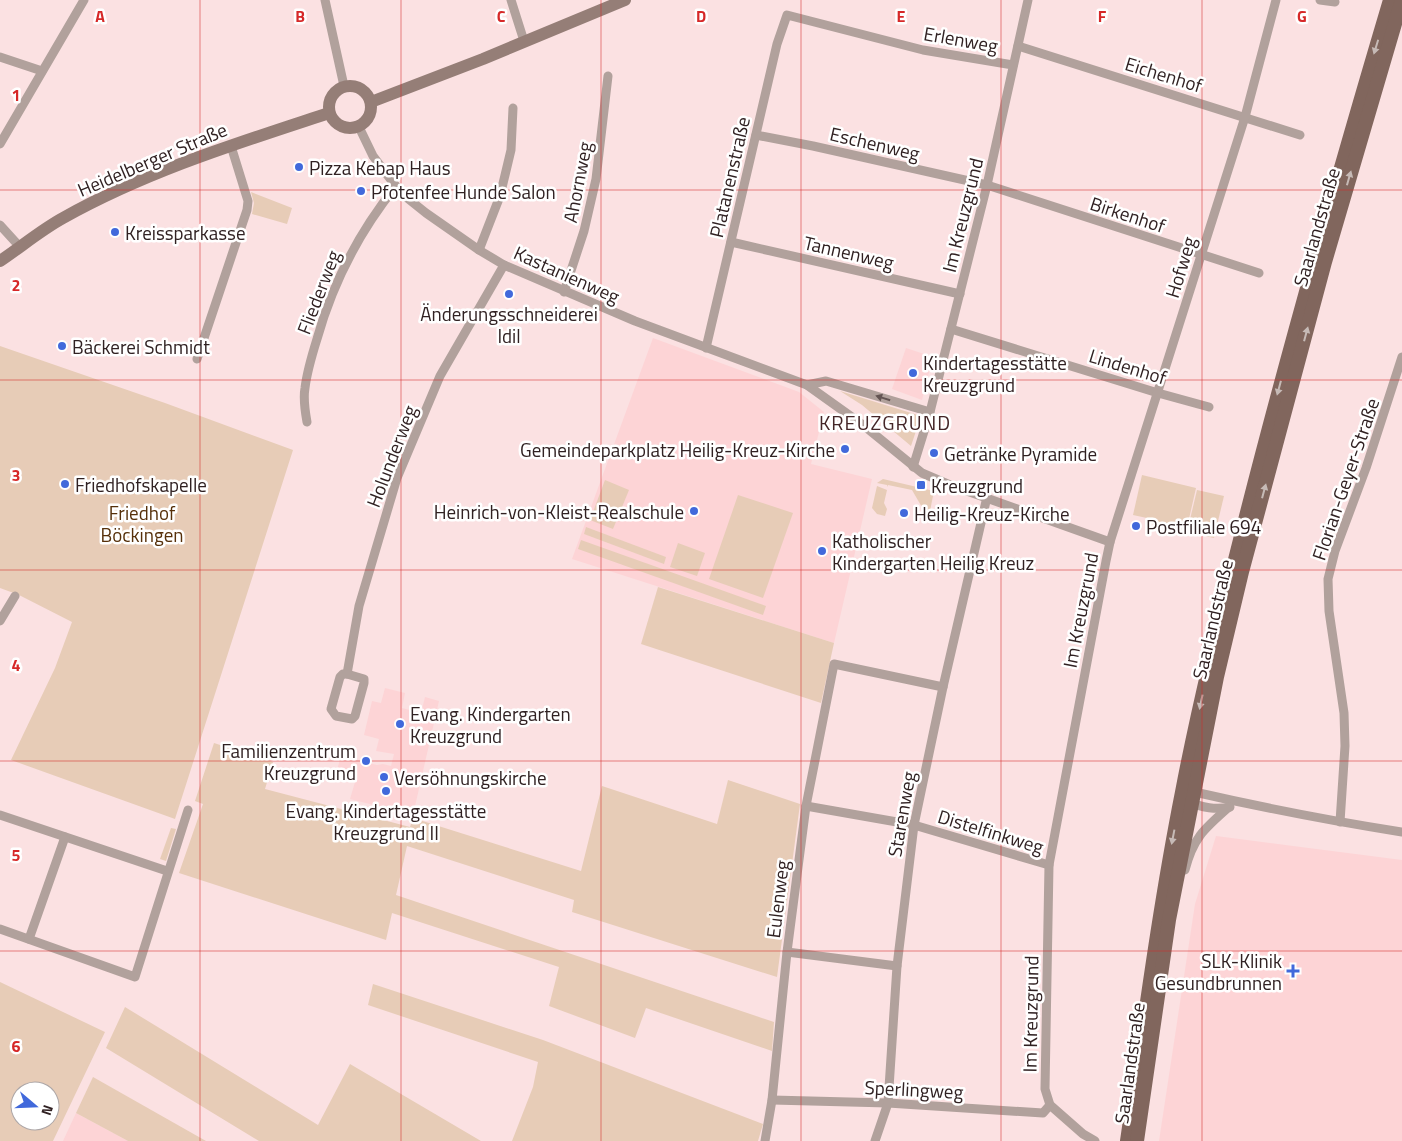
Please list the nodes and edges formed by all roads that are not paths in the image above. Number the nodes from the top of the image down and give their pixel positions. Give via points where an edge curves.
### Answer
1 (84, 0) edge
2 (325, 0) edge
3 (511, 0) edge
4 (625, 0) edge
5 (1028, 0) edge
6 (1276, 0) edge
7 (1320, 0) edge
8 (1390, 0) edge
9 (1402, 0) edge
10 (1335, 2) dead end
11 (787, 15) joint
12 (524, 41) junction
13 (1018, 46) junction
14 (0, 57) edge
15 (1013, 65) junction
16 (42, 71) junction
17 (608, 76) dead end
18 (344, 86) junction
19 (371, 102) junction
20 (513, 108) dead end
21 (329, 113) junction
22 (1244, 117) junction
23 (359, 127) junction
24 (756, 135) junction
25 (1300, 135) dead end
26 (0, 144) edge
27 (231, 146) junction
28 (987, 185) junction
29 (396, 186) junction
30 (0, 225) edge
31 (731, 242) junction
32 (20, 247) junction
33 (479, 250) junction
34 (1201, 255) junction
35 (0, 261) edge
36 (504, 265) junction
37 (1259, 273) dead end
38 (564, 292) junction
39 (960, 294) junction
40 (951, 328) junction
41 (706, 348) junction
42 (1402, 356) edge
43 (197, 359) dead end
44 (808, 385) junction
45 (1158, 393) junction
46 (1209, 407) dead end
47 (930, 412) junction
48 (307, 422) dead end
49 (913, 467) junction
50 (987, 497) junction
51 (1110, 542) junction
52 (15, 596) dead end
53 (0, 621) edge
54 (347, 674) junction
55 (943, 687) junction
56 (1189, 795) junction
57 (1244, 804) junction
58 (806, 806) junction
59 (1229, 807) junction
60 (188, 810) dead end
61 (0, 816) edge
62 (1340, 822) junction
63 (914, 825) junction
64 (1402, 832) edge
65 (65, 837) junction
66 (1049, 865) junction
67 (168, 871) junction
68 (1169, 920) junction
69 (0, 929) edge
70 (29, 939) junction
71 (787, 952) junction
72 (896, 966) junction
73 (772, 1100) junction
74 (888, 1103) junction
75 (1050, 1105) junction
76 (1082, 1137) edge
77 (764, 1141) edge
78 (876, 1141) edge
79 (1095, 1141) edge
80 (1127, 1141) edge
81 (1136, 1141) edge

1 - 16 street
2 - 18 street
3 - 12 street
4 - 12 main road
5 - 13 street, Im Kreuzgrund
6 - 22 street, Hofweg
7 - 10 street
8 -> 56 main road, Saarlandstraße via 1264,442 1207,677
56 -> 9 main road, Saarlandstraße via 1246,556 1325,262
11 - 15 street, Erlenweg via 923,50
11 - 24 street, Platanenstraße
12 - 19 main road
13 - 15 street, Im Kreuzgrund
13 - 22 street, Eichenhof
14 - 16 street
15 - 28 street, Im Kreuzgrund
16 - 26 street
17 - 38 street, Ahornweg via 596,179 584,231
18 - 19 main road via 355,86 366,92
18 - 21 main road via 334,92 329,102
19 - 23 main road via 367,121
20 - 33 street via 511,150 500,196
21 - 23 main road via 341,127
21 - 27 main road, Heidelberger Straße
22 - 25 street, Eichenhof
22 - 34 street, Hofweg
23 - 29 street, Kastanienweg via 373,156
24 - 28 street, Eschenweg
24 - 31 street, Platanenstraße
27 - 32 main road, Heidelberger Straße via 106,196 62,218
27 - 43 street via 248,201 247,210
28 - 34 street, Birkenhof
28 - 39 street, Im Kreuzgrund
29 - 33 street, Kastanienweg via 426,214
29 - 48 street, Fliederweg via 356,243 329,300 304,389
30 - 32 street
31 - 39 street, Tannenweg
31 - 41 street, Platanenstraße
32 - 35 main road, Heidelberger Straße
33 - 36 street, Kastanienweg
34 - 37 street, Birkenhof
34 - 45 street, Hofweg
36 - 38 street, Kastanienweg
36 - 54 street, Holunderweg via 440,376 397,478 359,606
38 - 41 street, Kastanienweg
39 - 40 street, Im Kreuzgrund
40 - 45 street, Lindenhof
40 - 47 street, Im Kreuzgrund
41 - 44 street, Kastanienweg
42 - 62 street, Florian-Geyer-Straße via 1328,579 1330,619 1344,713
47 -> 44 street, Kastanienweg via 826,381
44 - 49 street, Kastanienweg
45 - 46 street, Lindenhof
45 - 51 street, Hofweg
47 - 49 street, Im Kreuzgrund
49 - 50 street, Im Kreuzgrund via 950,485
50 - 51 street, Im Kreuzgrund
50 - 55 street, Starenweg
51 - 66 street, Im Kreuzgrund
52 - 53 street
54 - 54 street, Holunderweg via 340,677 331,710 336,716 348,720 355,716 364,679
55 - 58 street, Eulenweg via 834,664
55 - 63 street, Starenweg
56 - 57 street
56 - 59 street via 1198,806
56 - 68 main road, Saarlandstraße
56 -> 80 main road, Saarlandstraße via 1153,951
57 - 59 street
57 - 62 street
58 - 63 street, Distelfinkweg
58 - 71 street, Eulenweg
59 - 68 street via 1193,844 1178,902
60 - 67 street
61 - 65 street
62 - 64 street
63 - 66 street, Distelfinkweg
63 - 72 street, Starenweg
65 - 67 street
65 - 70 street
66 - 75 street, Im Kreuzgrund via 1045,1089
67 - 70 street via 135,977
68 - 81 main road, Saarlandstraße
69 - 70 street
71 - 72 street
71 - 73 street, Eulenweg
72 - 74 street, Starenweg
73 - 74 street, Sperlingweg
73 - 77 street, Eulenweg
74 - 75 street, Sperlingweg via 1043,1113
74 - 78 street, Starenweg
75 - 76 street
76 - 79 street

